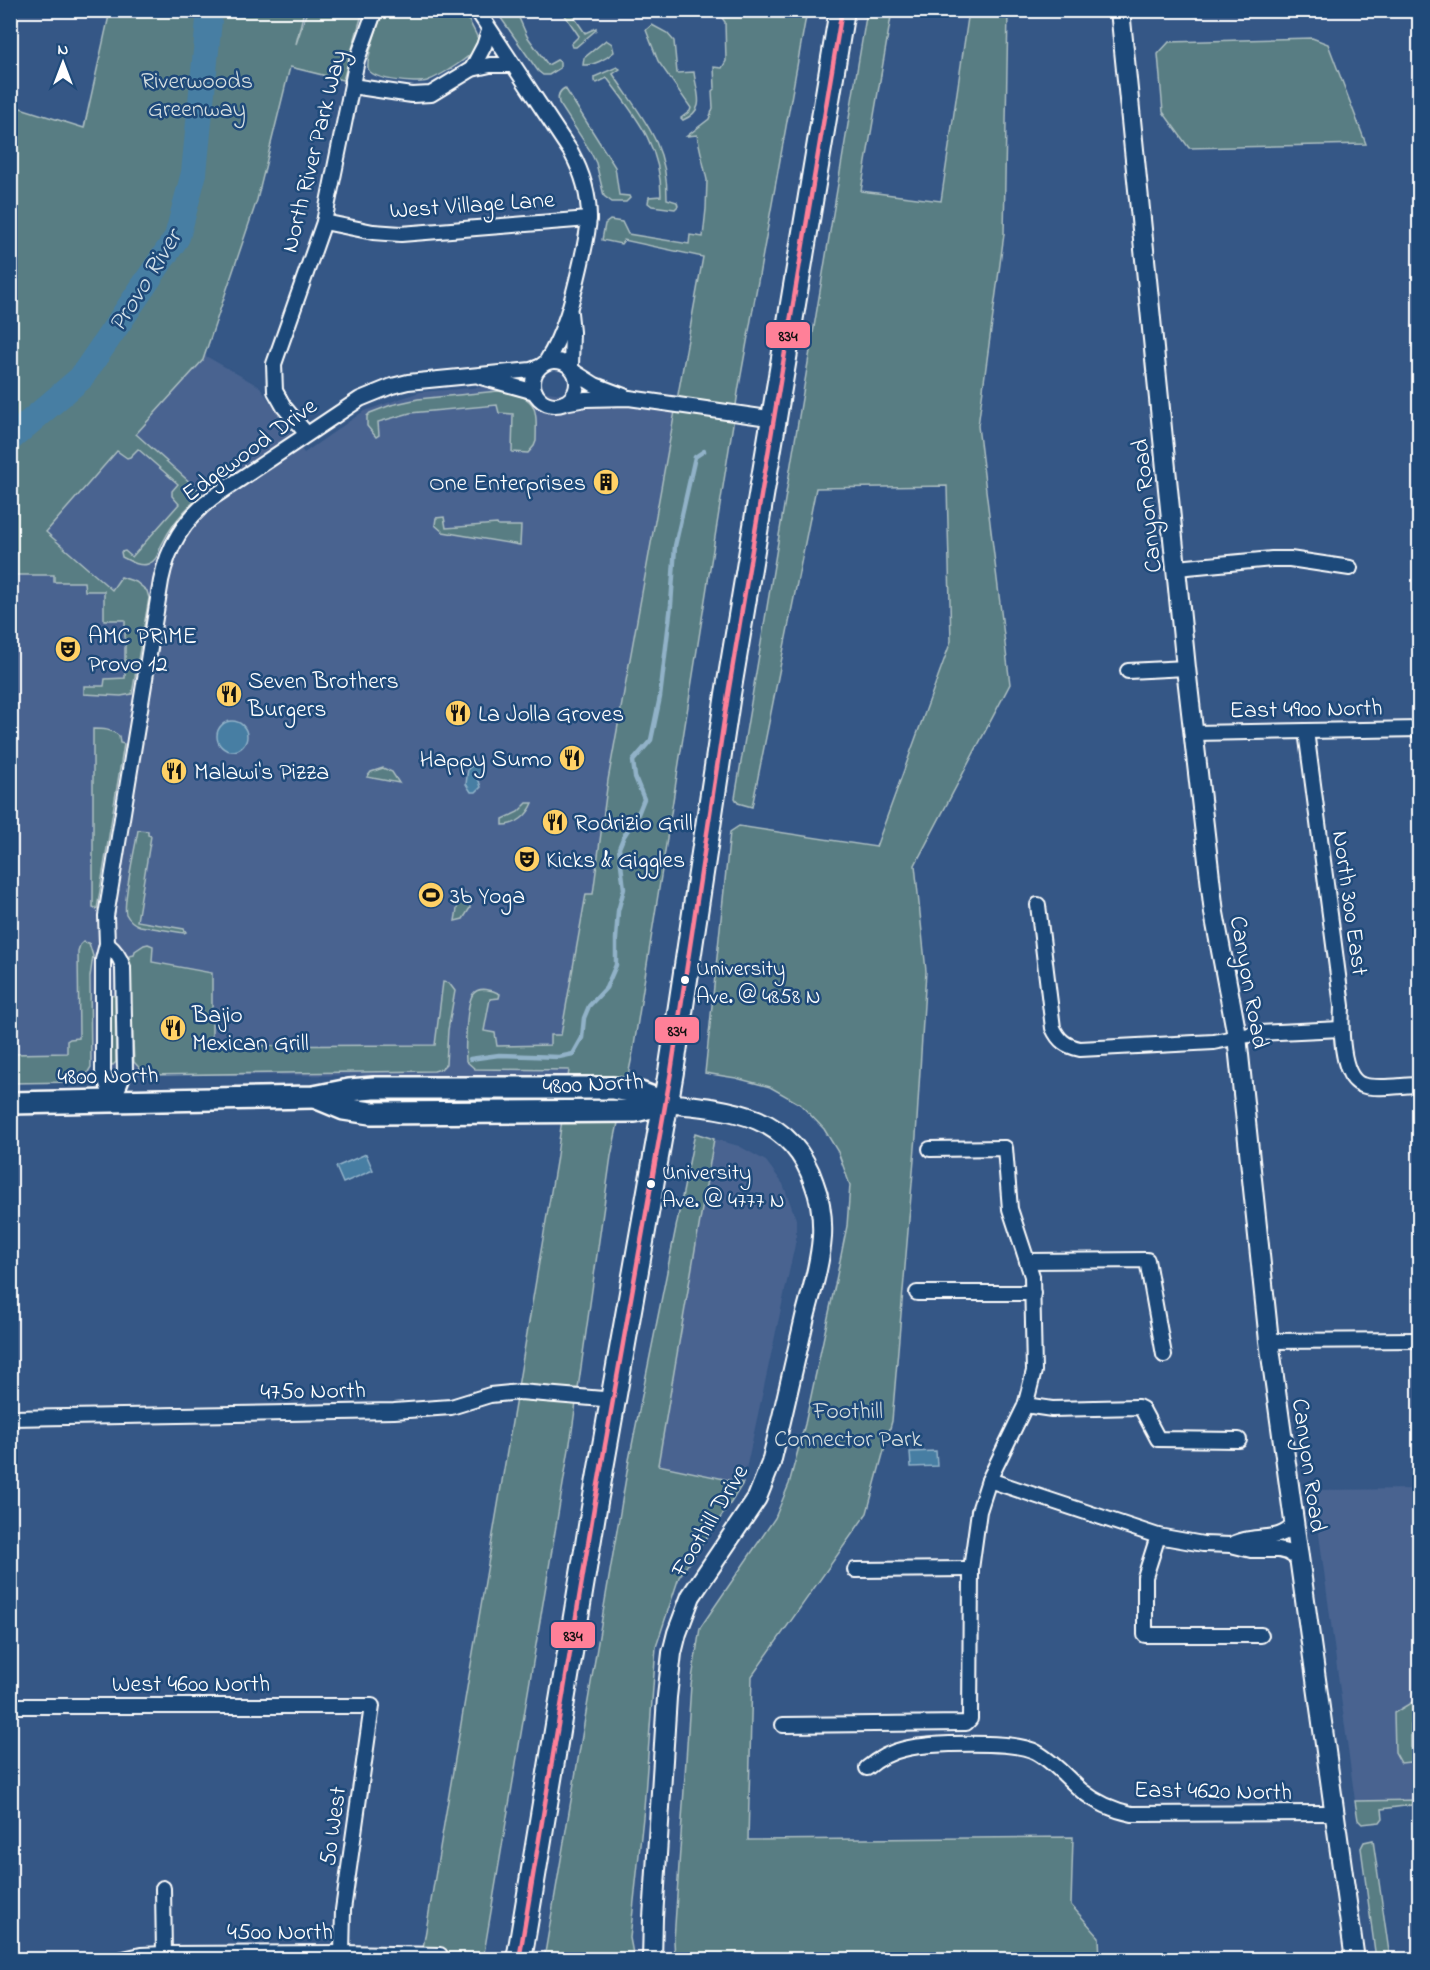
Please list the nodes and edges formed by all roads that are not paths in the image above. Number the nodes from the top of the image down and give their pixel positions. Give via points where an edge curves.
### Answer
1 (375, 10) edge
2 (477, 10) edge
3 (842, 10) edge
4 (1120, 10) edge
5 (489, 31) junction
6 (512, 65) junction
7 (472, 69) junction
8 (352, 86) junction
9 (589, 219) junction
10 (324, 222) junction
11 (570, 311) junction
12 (542, 365) junction
13 (573, 370) junction
14 (476, 376) junction
15 (535, 392) junction
16 (629, 398) junction
17 (564, 403) junction
18 (774, 418) junction
19 (306, 433) junction
20 (1177, 568) junction
21 (1350, 568) dead end
22 (1186, 668) junction
23 (1128, 671) dead end
24 (1419, 729) edge
25 (1306, 731) junction
26 (1193, 733) junction
27 (1038, 905) dead end
28 (107, 944) junction
29 (1341, 1029) junction
30 (1237, 1036) junction
31 (1419, 1085) edge
32 (113, 1101) junction
33 (10, 1103) edge
34 (666, 1103) junction
35 (930, 1149) dead end
36 (1027, 1261) junction
37 (917, 1293) dead end
38 (1033, 1293) junction
39 (1419, 1340) edge
40 (1269, 1341) junction
41 (1164, 1356) dead end
42 (615, 1400) junction
43 (1025, 1405) junction
44 (10, 1418) edge
45 (1239, 1440) dead end
46 (989, 1480) junction
47 (1294, 1524) junction
48 (1158, 1536) junction
49 (1231, 1545) junction
50 (1299, 1559) junction
51 (971, 1569) junction
52 (855, 1570) dead end
53 (1261, 1635) dead end
54 (10, 1706) edge
55 (372, 1706) joint
56 (783, 1725) dead end
57 (867, 1768) dead end
58 (1334, 1814) junction
59 (164, 1888) dead end
60 (342, 1953) junction
61 (164, 1954) junction
62 (440, 1957) edge
63 (119, 1959) edge
64 (519, 1959) edge
65 (652, 1959) edge
66 (1355, 1959) edge

1 - 8 street, North River Park Way
2 - 5 street
3 - 18 highway
4 - 20 main road, Canyon Road
5 - 6 street
5 - 7 street
6 - 7 street
6 - 9 street via 577,162
7 - 8 street via 431,94
8 - 10 street, North River Park Way
9 - 10 street, West Village Lane via 401,234
9 - 11 street
10 - 19 street, North River Park Way via 274,364 275,391
11 - 12 street
11 - 13 street
12 - 13 street via 554,360
12 - 14 street, Edgewood Drive
12 - 15 street via 534,375
13 - 16 street via 595,385
13 - 17 street via 578,382 576,390
14 - 15 street, Edgewood Drive
14 - 19 street, Edgewood Drive via 392,386 360,399
15 - 17 street via 547,404
16 - 17 street
16 - 18 street
18 - 34 highway
19 - 28 street, Edgewood Drive via 201,506 180,530 168,552 118,834 106,916
20 - 21 street via 1272,559
20 - 22 main road, Canyon Road
22 - 23 street
22 - 26 main road, Canyon Road
24 - 25 street, East 4900 North
25 - 26 street, East 4900 North
25 - 29 street, North 300 East via 1342,1006
26 - 30 main road, Canyon Road via 1214,913
27 - 30 street via 1053,1029 1069,1047 1214,1042
28 - 32 street, Edgewood Drive via 103,960 103,1072
28 - 32 street via 123,967 125,1071
29 - 30 street
29 - 31 street, North 300 East via 1347,1069 1353,1080 1376,1086
30 - 40 main road, Canyon Road
32 - 33 main road, 4800 North
32 - 34 main road, 4800 North via 314,1097 374,1088 613,1088
34 - 42 highway
34 - 65 main road, Foothill Drive via 719,1108 780,1132 809,1167 823,1215 820,1254 764,1482 692,1596 672,1653
35 - 36 street via 1005,1148 1010,1209
36 - 38 street
36 - 41 street via 1148,1260
37 - 38 street
38 - 43 street via 1034,1371
39 - 40 street
40 - 47 main road, Canyon Road
42 - 44 street, 4750 North via 520,1392 490,1395 451,1407 394,1411
42 - 64 highway
43 - 45 street via 1053,1409 1138,1407 1158,1439
43 - 46 street
46 - 48 street
46 - 51 street via 979,1511
47 - 49 street via 1280,1534
47 - 50 main road, Canyon Road
48 - 49 street
48 - 53 street via 1145,1577 1144,1635
49 - 50 street via 1279,1550
50 - 58 main road, Canyon Road
51 - 52 street
51 - 56 street via 971,1712 966,1723
54 - 55 street, West 4600 North
55 - 60 street, 50 West via 343,1910
57 - 58 street, East 4620 North via 902,1749 1014,1745 1036,1752 1095,1801 1132,1814
58 - 66 main road, Canyon Road
59 - 61 street
60 - 61 street, 4500 North
60 - 62 street, 4500 North
61 - 63 street, 4500 North

